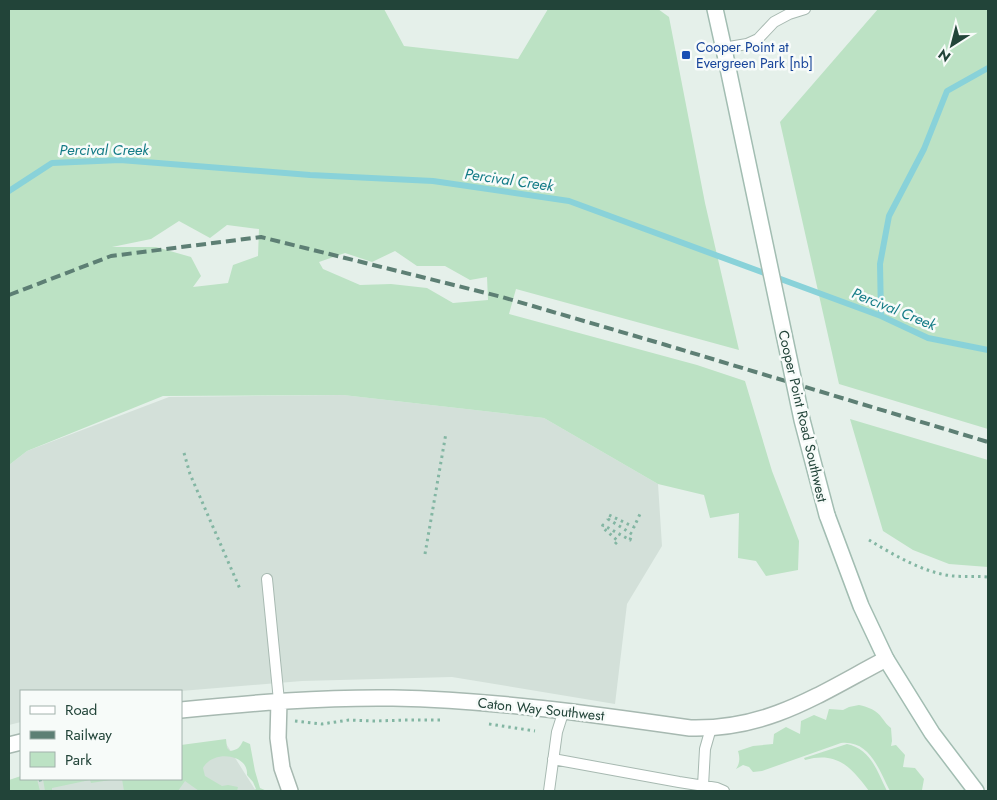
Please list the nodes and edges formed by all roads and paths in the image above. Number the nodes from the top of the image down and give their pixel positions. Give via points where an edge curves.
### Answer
1 (715, 9) edge
2 (805, 9) edge
3 (782, 13) edge
4 (724, 51) junction
5 (446, 433) dead end
6 (184, 453) dead end
7 (640, 514) dead end
8 (869, 540) dead end
9 (615, 544) dead end
10 (425, 554) dead end
11 (988, 577) edge
12 (267, 579) dead end
13 (240, 589) dead end
14 (886, 660) junction
15 (279, 701) junction
16 (182, 710) edge
17 (564, 710) junction
18 (279, 719) junction
19 (446, 720) dead end
20 (483, 723) dead end
21 (711, 728) junction
22 (535, 731) dead end
23 (553, 759) junction
24 (703, 786) junction
25 (290, 791) edge
26 (549, 791) edge
27 (724, 791) edge
28 (976, 791) edge

1 - 4 street, Cooper Point Road Southwest
2 - 3 lane
3 - 4 lane via 758,39
4 - 14 street, Cooper Point Road Southwest, bridge via 802,420 831,527
5 - 10 path
6 - 13 path
7 - 9 path via 634,527 609,515 608,519 632,534 630,540 603,525 618,541
8 - 11 path via 932,571 953,576
12 - 15 lane
14 - 21 street, Caton Way Southwest via 793,708 764,719
14 - 28 street, Cooper Point Road Southwest via 932,732
15 - 16 street, Caton Way Southwest
15 - 17 street, Caton Way Southwest via 393,698
15 - 18 street
17 - 21 street, Caton Way Southwest via 690,728
17 - 23 lane
18 - 19 path via 322,724 349,720
18 - 25 street via 282,768
20 - 22 path
21 - 24 lane via 705,749
23 - 24 lane
23 - 26 lane
24 - 27 lane

